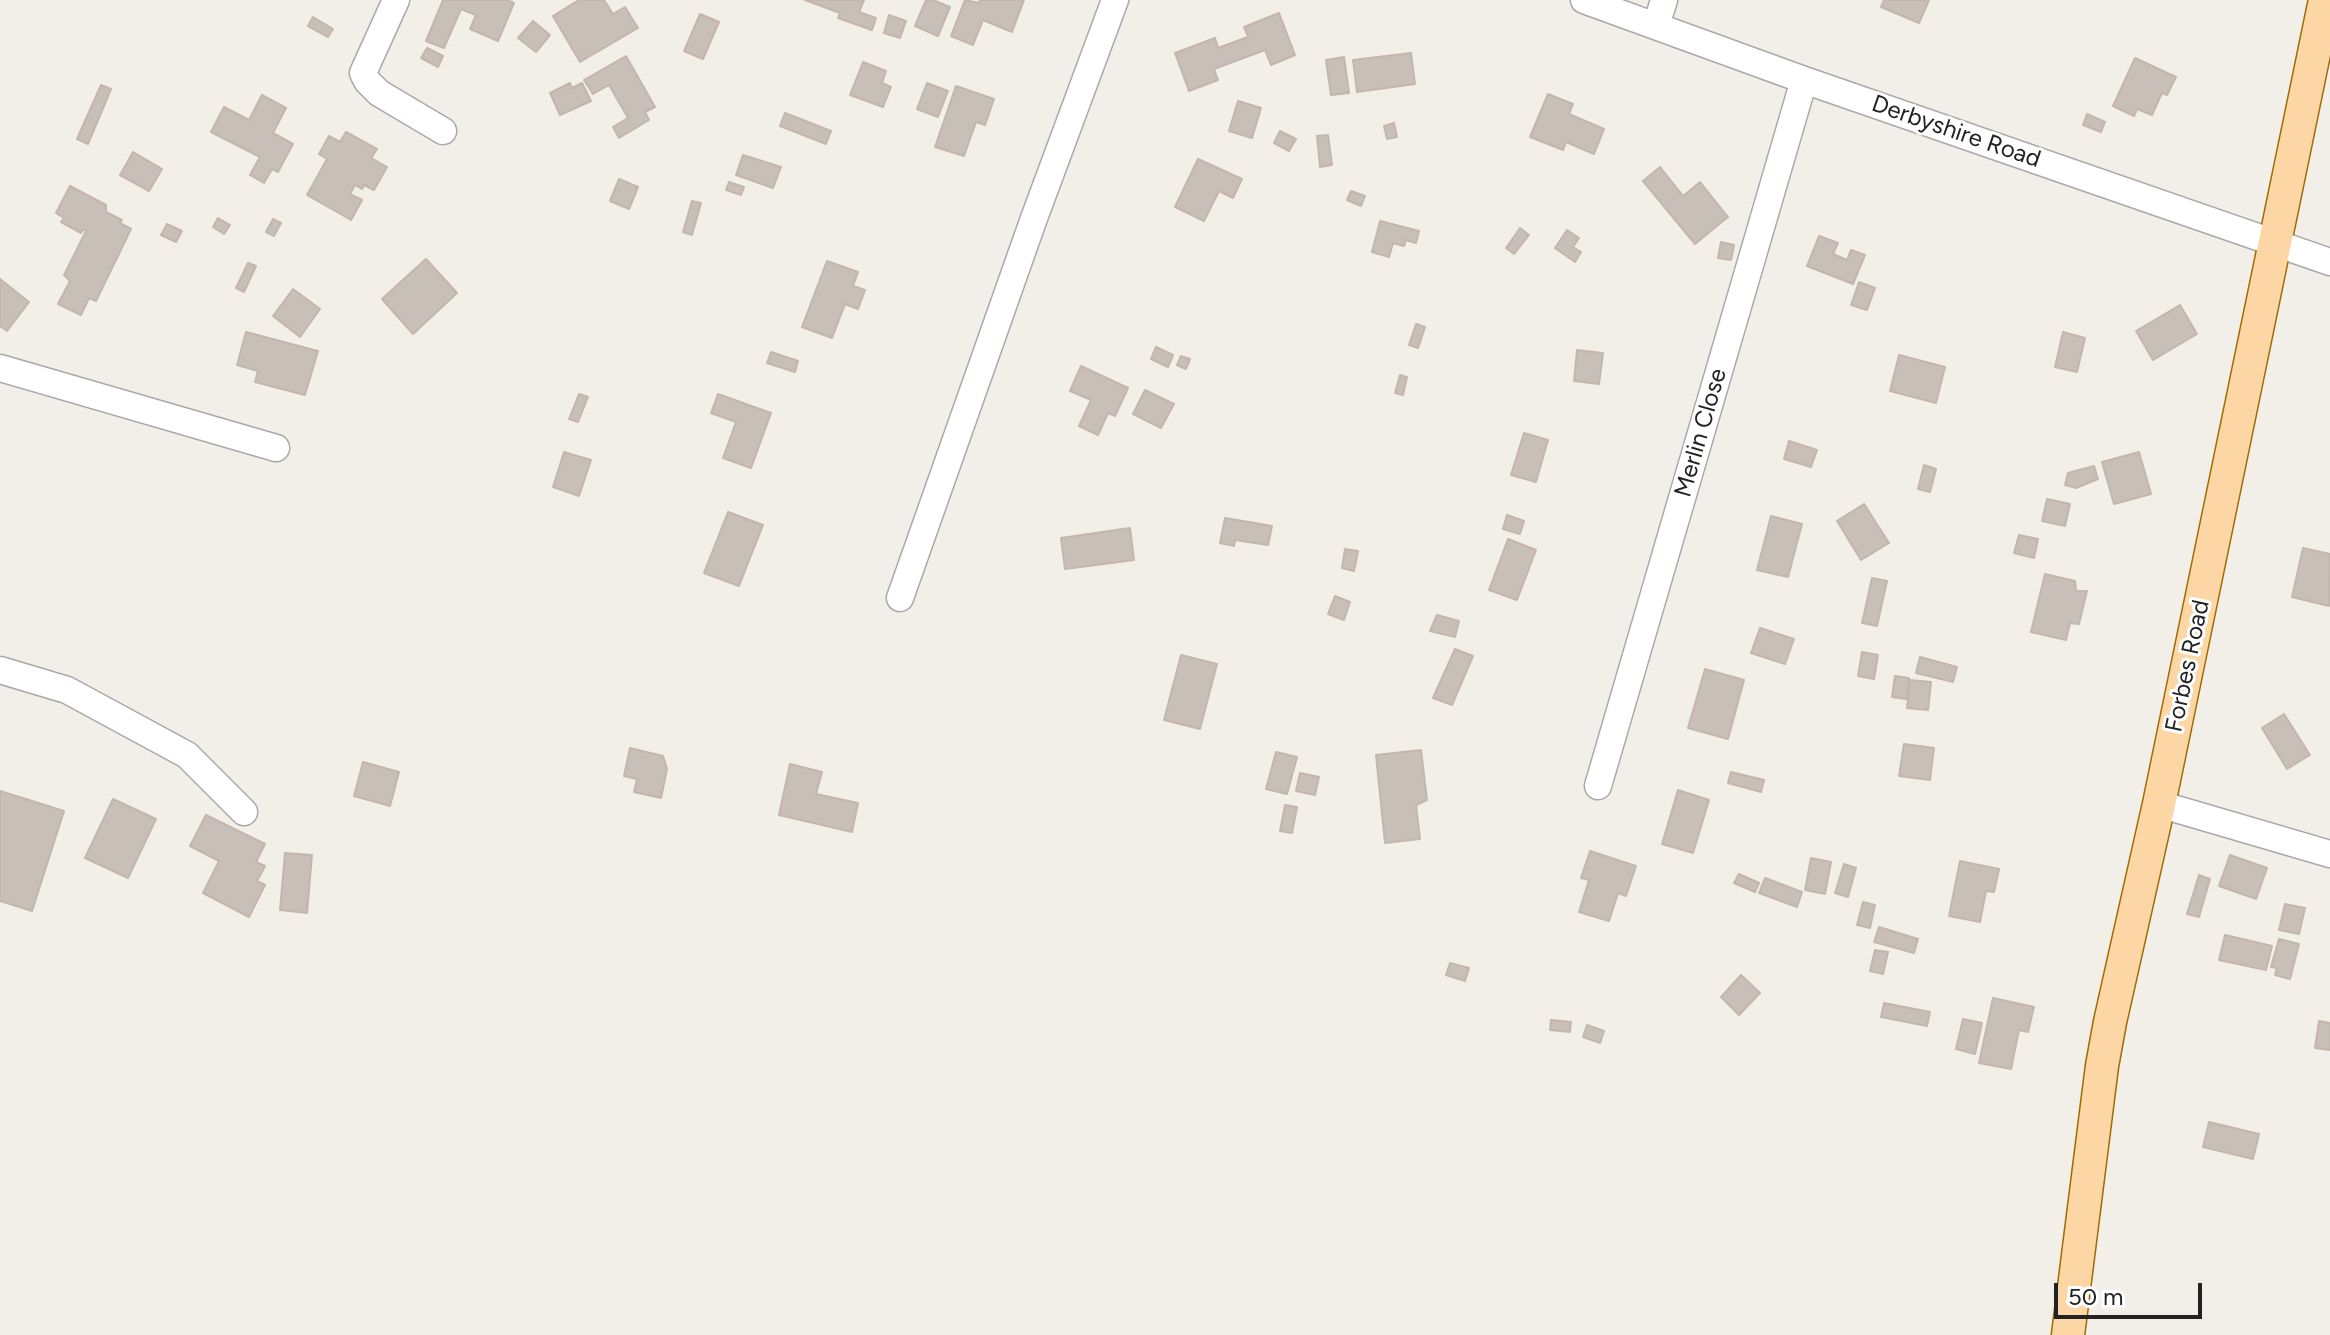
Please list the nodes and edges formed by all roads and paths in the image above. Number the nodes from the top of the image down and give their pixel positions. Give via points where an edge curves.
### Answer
1 (396, 0) edge
2 (1115, 0) edge
3 (1584, 0) edge
4 (1664, 0) edge
5 (2325, 0) edge
6 (1656, 26) junction
7 (1804, 80) junction
8 (443, 131) dead end
9 (2276, 244) junction
10 (2330, 262) edge
11 (0, 368) edge
12 (276, 448) dead end
13 (900, 598) dead end
14 (0, 670) edge
15 (1598, 786) dead end
16 (2159, 804) junction
17 (244, 812) dead end
18 (2330, 854) edge
19 (2068, 1335) edge

1 - 8 street via 363,73 379,93
2 - 13 street
3 - 6 street, Derbyshire Road
4 - 6 street
5 - 9 main road, Forbes Road
6 - 7 street, Derbyshire Road
7 - 9 street, Derbyshire Road
7 - 15 street, Merlin Close
9 - 10 street, Derbyshire Road
9 - 16 main road, Forbes Road
11 - 12 street
14 - 17 street via 67,690 187,755
16 - 18 street
16 - 19 main road, Forbes Road via 2102,1066

